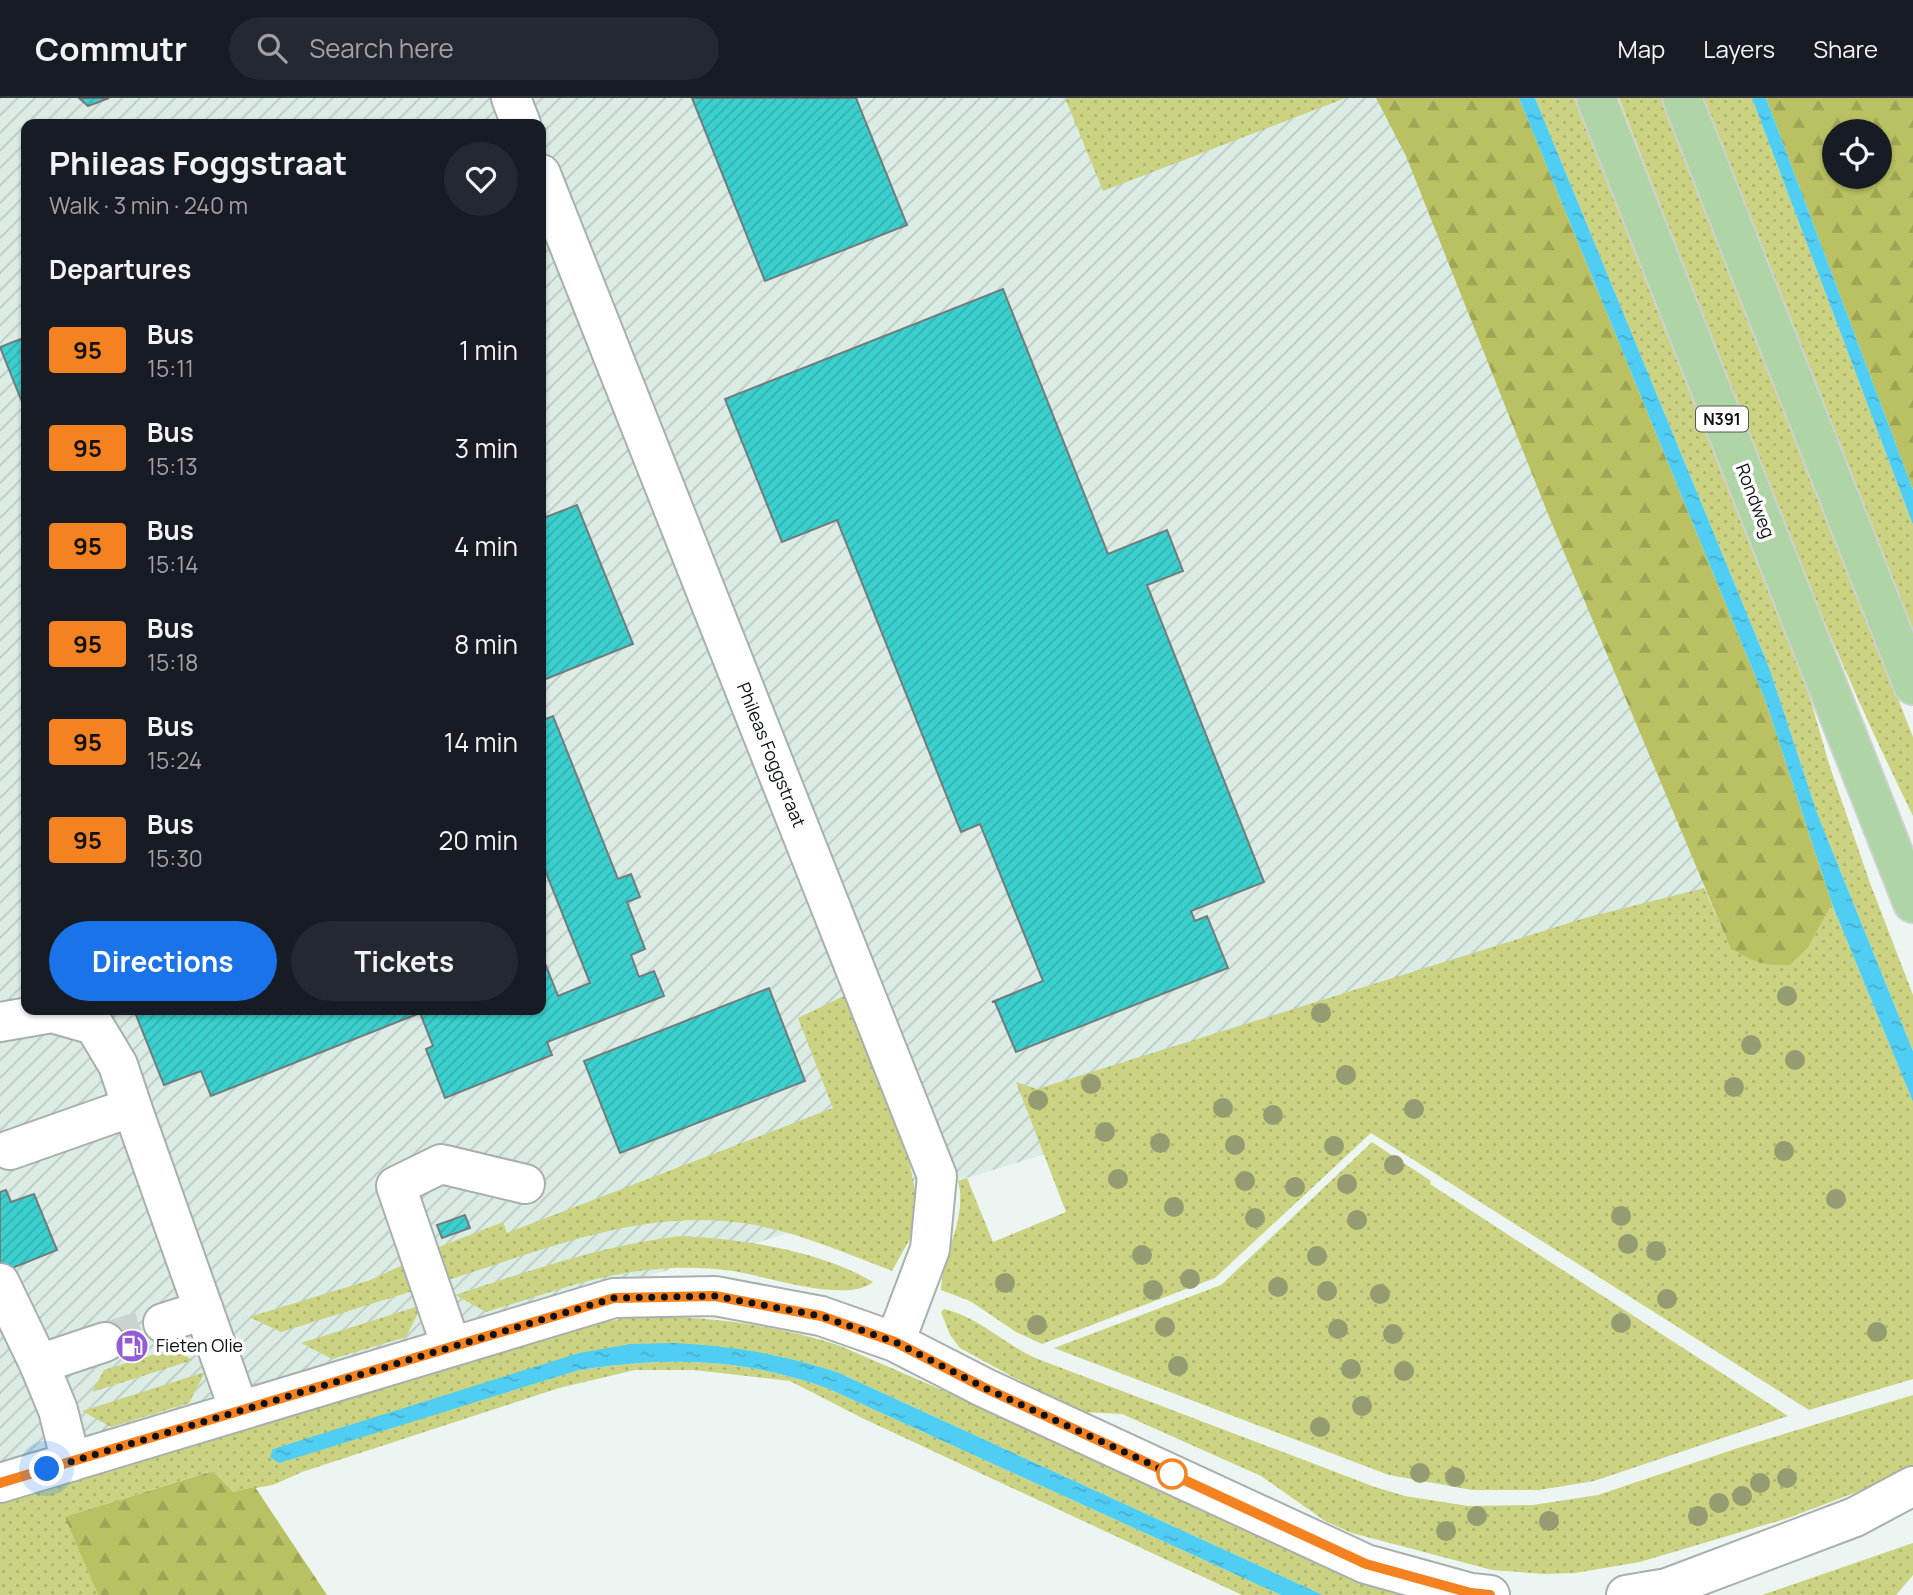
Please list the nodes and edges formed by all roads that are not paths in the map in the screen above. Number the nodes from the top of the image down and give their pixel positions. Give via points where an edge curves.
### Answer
1 (510, 98) edge
2 (1596, 98) edge
3 (1682, 98) edge
4 (519, 119) edge
5 (546, 187) edge
6 (1913, 685) edge
7 (1913, 904) edge
8 (40, 1015) edge
9 (59, 1015) edge
10 (0, 1022) edge
11 (132, 1107) junction
12 (10, 1150) dead end
13 (525, 1184) dead end
14 (0, 1283) edge
15 (204, 1310) junction
16 (163, 1323) tunnel mouth
17 (106, 1342) tunnel mouth
18 (895, 1342) junction
19 (451, 1346) junction
20 (39, 1364) junction
21 (239, 1410) junction
22 (71, 1462) junction
23 (0, 1483) edge
24 (1913, 1486) edge
25 (1913, 1507) edge
26 (1855, 1517) junction
27 (1490, 1595) edge
28 (1626, 1595) edge

1 - 4 street
2 - 7 main road, Rondweg / N391
3 - 6 main road
5 - 18 street, Phileas Foggstraat via 937,1176 930,1249
8 - 10 street
9 - 11 street via 94,1025 118,1065
11 - 12 street
11 - 15 street
13 - 19 street via 441,1164 396,1186
14 - 20 street
15 - 16 street
15 - 21 street
17 - 20 street
18 - 19 street via 821,1316 715,1296 614,1298
18 - 27 street via 1366,1564
19 - 21 street
20 - 22 street via 58,1410
21 - 22 street
22 - 23 street
24 - 26 street
25 - 26 street
26 - 28 street via 1667,1588

